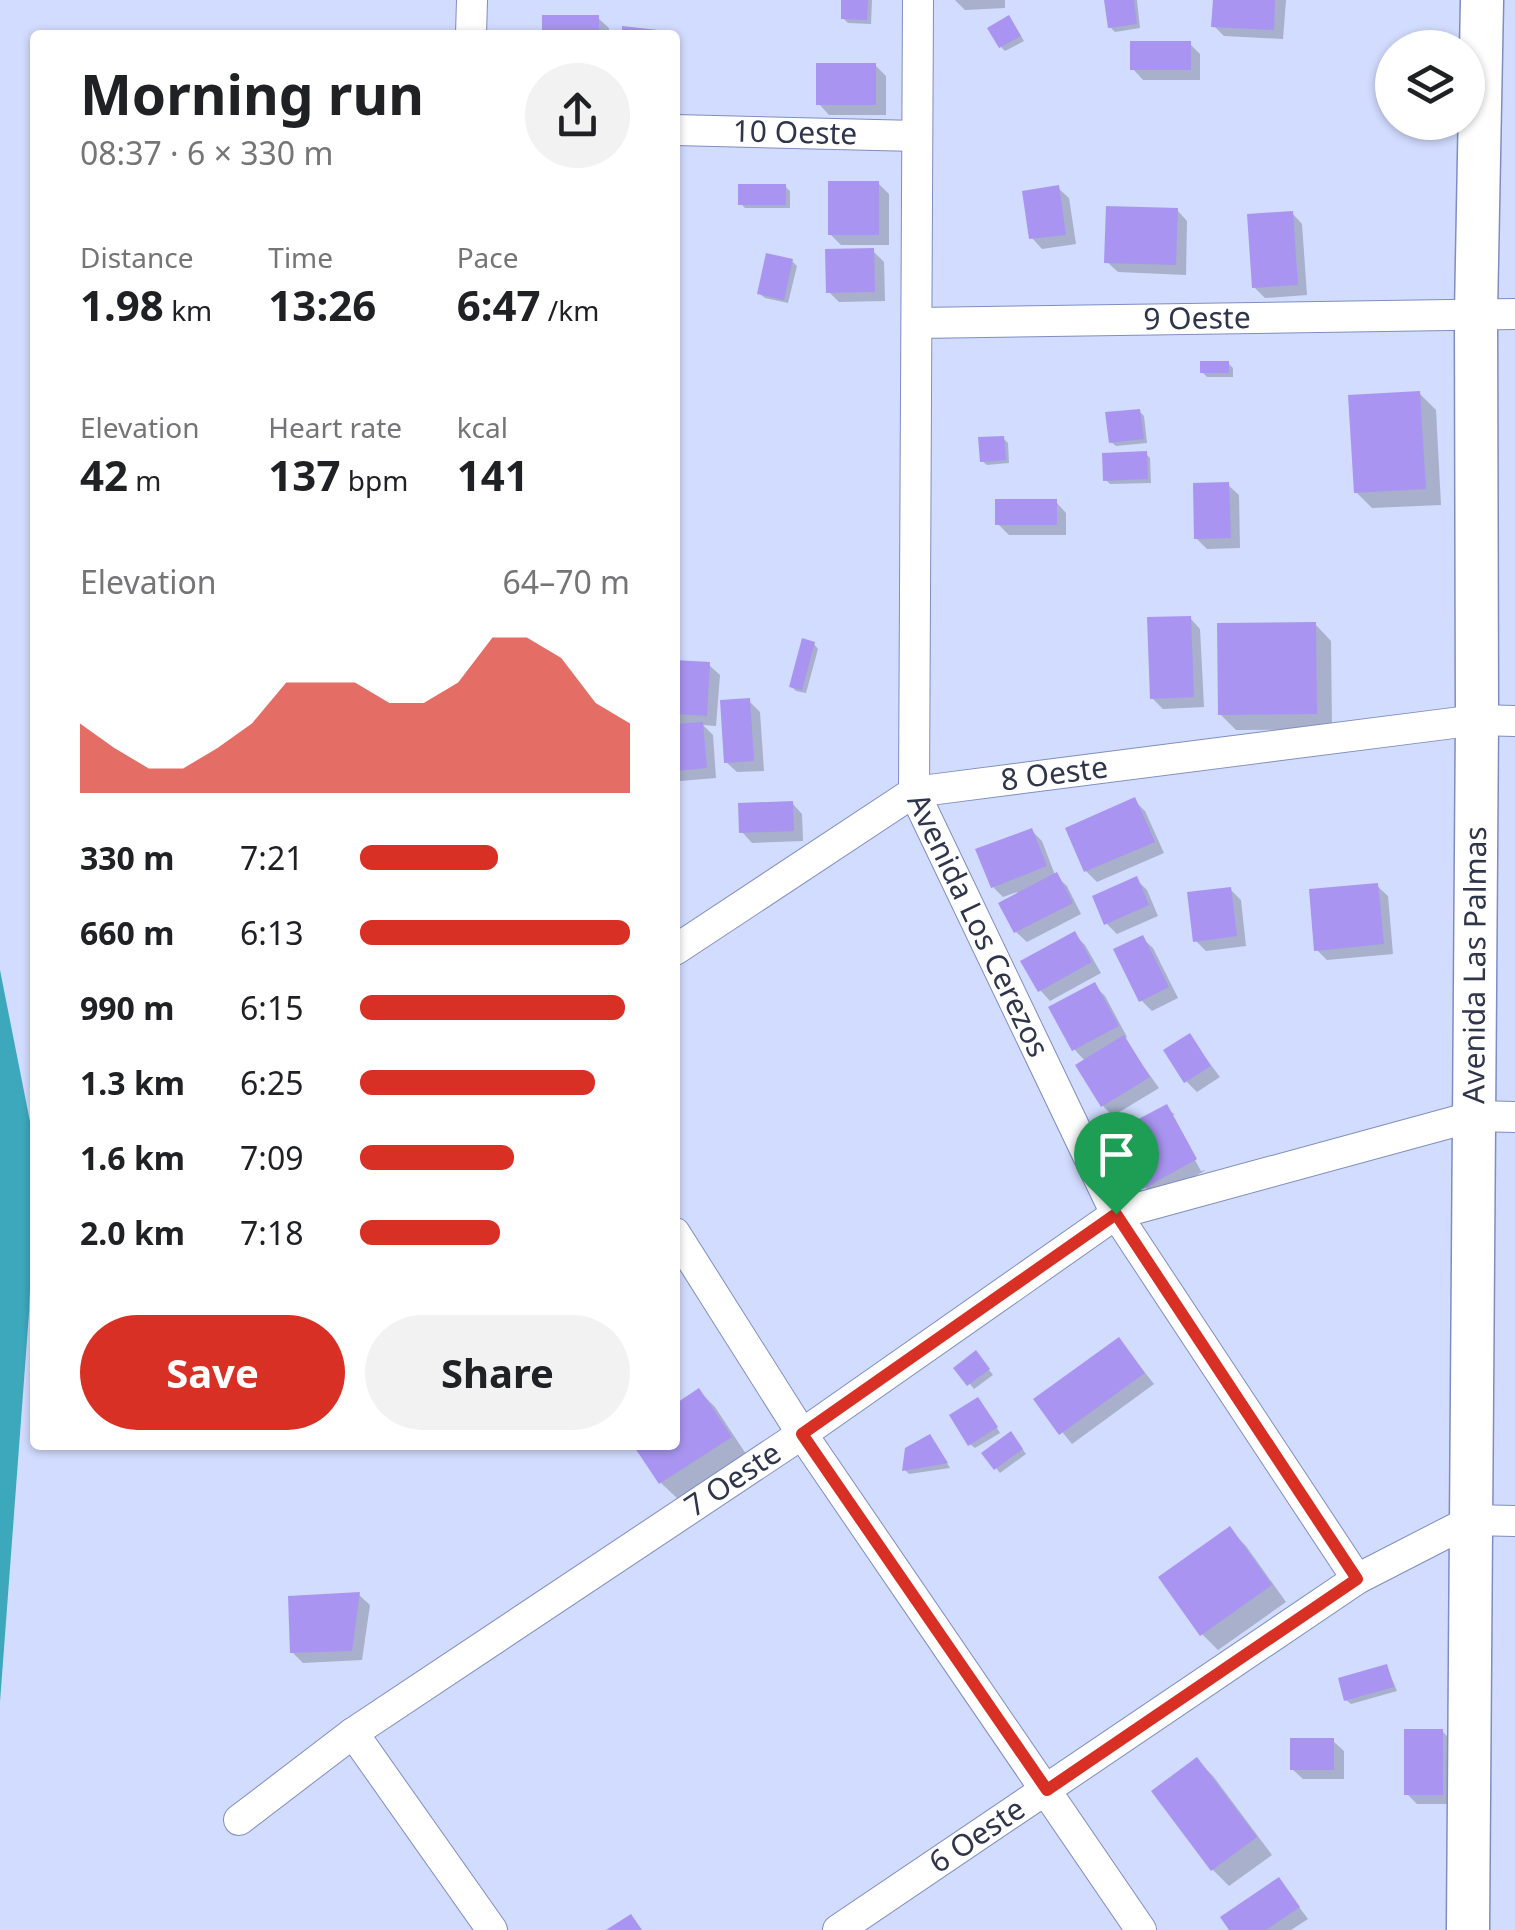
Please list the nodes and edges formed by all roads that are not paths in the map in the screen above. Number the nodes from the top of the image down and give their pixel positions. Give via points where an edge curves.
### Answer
1 (472, 0) edge
2 (918, 0) edge
3 (1482, 0) edge
4 (470, 30) edge
5 (680, 130) edge
6 (917, 136) junction
7 (1496, 314) edge
8 (916, 322) junction
9 (1496, 720) edge
10 (914, 792) junction
11 (680, 947) edge
12 (1495, 1116) edge
13 (1116, 1214) junction
14 (680, 1240) edge
15 (802, 1434) junction
16 (1472, 1520) junction
17 (1515, 1521) edge
18 (1357, 1579) junction
19 (353, 1732) junction
20 (1047, 1790) junction
21 (239, 1820) dead end
22 (492, 1930) edge
23 (838, 1930) edge
24 (1141, 1930) edge
25 (1468, 1930) edge

1 - 4 street
2 - 6 street, Avenida Los Cerezos
3 - 7 street, Avenida Las Palmas
5 - 6 street, 10 Oeste
6 - 8 street, Avenida Los Cerezos
7 - 8 street, 9 Oeste
7 - 9 street, Avenida Las Palmas
8 - 10 street, Avenida Los Cerezos
9 - 10 street, 8 Oeste
9 - 12 street, Avenida Las Palmas
10 - 11 street, 8 Oeste
10 - 13 street, Avenida Los Cerezos
12 - 13 street, 7 Oeste
12 - 16 street, Avenida Las Palmas
13 - 15 street, 7 Oeste
13 - 18 street, Avenida Los Cerezos
14 - 15 street
15 - 19 street, 7 Oeste
15 - 20 street
16 - 17 street
16 - 18 street, 6 Oeste
16 - 25 street, Avenida Las Palmas
18 - 20 street, 6 Oeste
19 - 21 street, 7 Oeste
19 - 22 street
20 - 23 street, 6 Oeste
20 - 24 street

